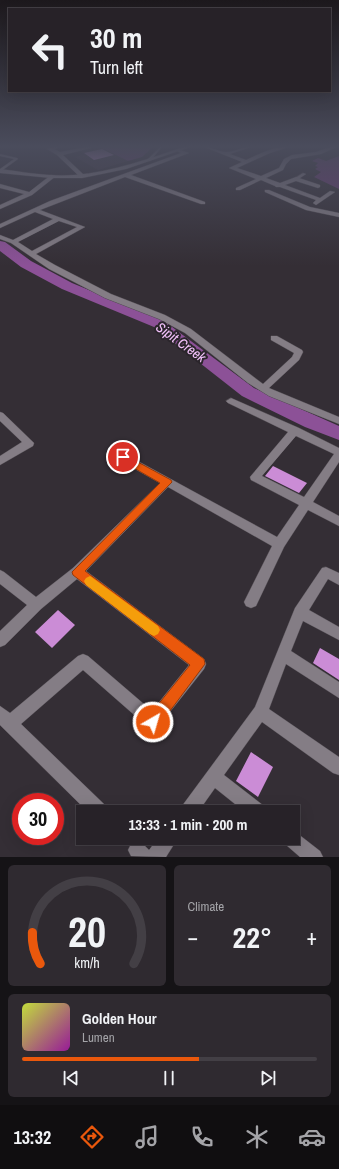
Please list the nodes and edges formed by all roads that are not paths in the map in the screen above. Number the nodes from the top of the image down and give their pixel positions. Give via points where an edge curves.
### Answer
1 (0, 186) edge
2 (40, 186) edge
3 (95, 186) edge
4 (156, 186) edge
5 (245, 186) edge
6 (279, 186) joint
7 (238, 189) dead end
8 (332, 192) dead end
9 (30, 194) junction
10 (321, 200) junction
11 (203, 203) dead end
12 (0, 207) edge
13 (308, 209) junction
14 (34, 210) junction
15 (339, 215) edge
16 (58, 219) junction
17 (0, 226) edge
18 (0, 237) edge
19 (13, 242) junction
20 (31, 254) junction
21 (274, 338) dead end
22 (264, 388) junction
23 (231, 401) dead end
24 (0, 415) edge
25 (339, 421) edge
26 (295, 430) junction
27 (339, 453) edge
28 (123, 457) dead end
29 (0, 461) edge
30 (167, 482) junction
31 (306, 503) junction
32 (339, 521) edge
33 (278, 544) junction
34 (77, 572) junction
35 (0, 576) edge
36 (339, 579) edge
37 (251, 602) dead end
38 (36, 605) junction
39 (300, 612) junction
40 (339, 634) edge
41 (0, 640) edge
42 (284, 654) junction
43 (339, 691) edge
44 (260, 712) junction
45 (5, 719) edge
46 (339, 767) edge
47 (214, 777) junction
48 (93, 805) edge
49 (193, 805) edge
50 (249, 805) edge
51 (164, 845) edge
52 (299, 845) edge
53 (155, 857) edge
54 (314, 857) edge

1 - 9 street
2 - 9 street
3 - 14 street
4 - 11 street
5 - 7 street
6 - 10 street
6 - 13 street via 267,191 268,193
8 - 10 street
9 - 12 street
10 - 13 street
13 - 15 street
14 - 16 street
14 - 17 street
16 - 19 street
16 - 20 street via 82,228
18 - 19 street
19 - 20 street
20 - 22 street via 108,296 188,331 251,381
21 - 22 street via 297,349 299,353
22 - 25 street
23 - 26 street
24 - 29 street via 29,443
26 - 27 street
26 - 31 street via 255,477
27 - 31 street
28 - 30 street
30 - 33 street
30 - 34 street
31 - 32 street
31 - 33 street
33 - 37 street
34 - 38 street
34 - 45 street via 199,664 153,722 83,661
35 - 38 street
36 - 39 street via 326,572
38 - 41 street
39 - 40 street
39 - 42 street
42 - 43 street
42 - 44 street
44 - 46 street
44 - 47 street
45 - 48 street
47 - 49 street
47 - 50 street
51 - 53 street
52 - 54 street

